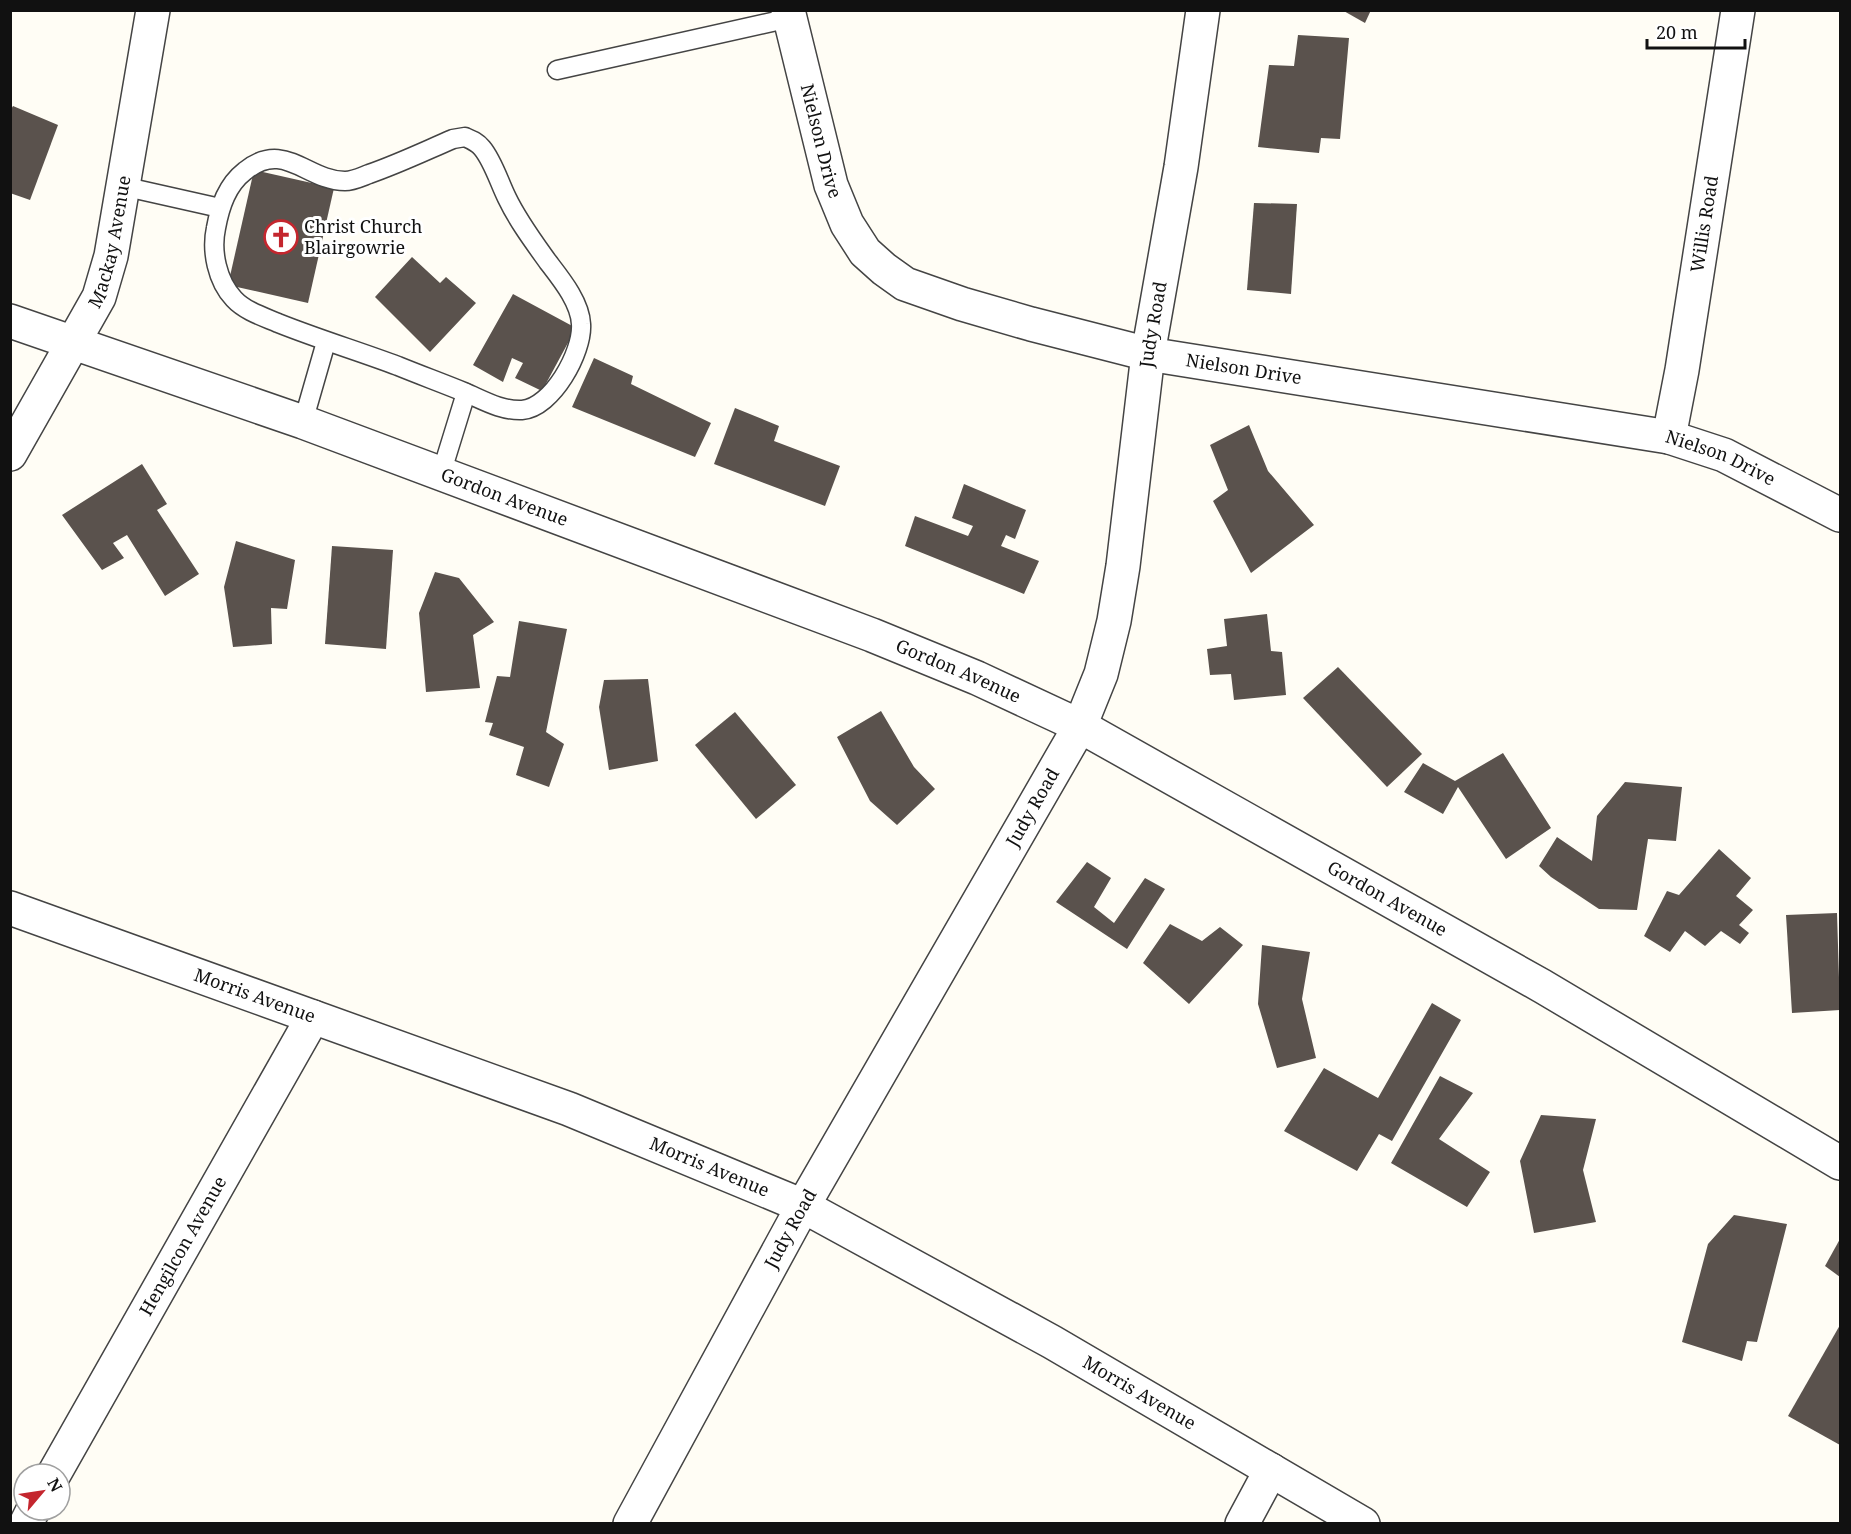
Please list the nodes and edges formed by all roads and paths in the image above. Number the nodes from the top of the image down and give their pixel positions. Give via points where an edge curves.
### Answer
1 (153, 10) edge
2 (1203, 10) edge
3 (1738, 10) edge
4 (789, 14) edge
5 (557, 70) dead end
6 (122, 186) junction
7 (220, 208) junction
8 (10, 321) edge
9 (326, 342) junction
10 (74, 344) junction
11 (1148, 354) junction
12 (466, 393) junction
13 (303, 422) junction
14 (1669, 437) junction
15 (10, 454) edge
16 (441, 474) junction
17 (1840, 515) edge
18 (1080, 726) junction
19 (10, 908) edge
20 (313, 1017) junction
21 (1840, 1162) edge
22 (803, 1206) junction
23 (61, 1462) edge
24 (1271, 1470) junction
25 (630, 1524) edge
26 (1242, 1524) edge
27 (1363, 1524) edge

1 - 6 street, Mackay Avenue
2 - 11 street, Judy Road via 1181,167
3 - 14 street, Willis Road
4 - 5 lane
4 - 11 street, Nielson Drive via 831,185 847,224 865,252 905,284 928,293
6 - 7 lane
6 - 10 street, Mackay Avenue via 111,256 99,297
7 - 9 lane via 213,241 217,266 235,301
7 - 12 lane via 229,188 245,171 263,161 296,163 320,177 349,181 453,139 465,137 475,141 529,236 576,304 582,323 580,340 567,371 553,393 540,404 524,410 501,408
8 - 10 street, Gordon Avenue
9 - 12 lane
9 - 13 lane
10 - 13 street, Gordon Avenue
10 - 15 street, Mackay Avenue
11 - 14 street, Nielson Drive
11 - 18 street, Judy Road via 1113,621 1101,674
12 - 16 lane
13 - 16 street, Gordon Avenue
14 - 17 street, Nielson Drive via 1724,455
16 - 18 street, Gordon Avenue via 872,635
18 - 21 street, Gordon Avenue via 1542,986
18 - 22 street, Judy Road
19 - 20 street, Morris Avenue
20 - 22 street, Morris Avenue via 569,1110
20 - 23 street, Hengilcon Avenue
22 - 24 street, Morris Avenue via 1052,1342
22 - 25 street, Judy Road
24 - 26 street
24 - 27 street, Morris Avenue

